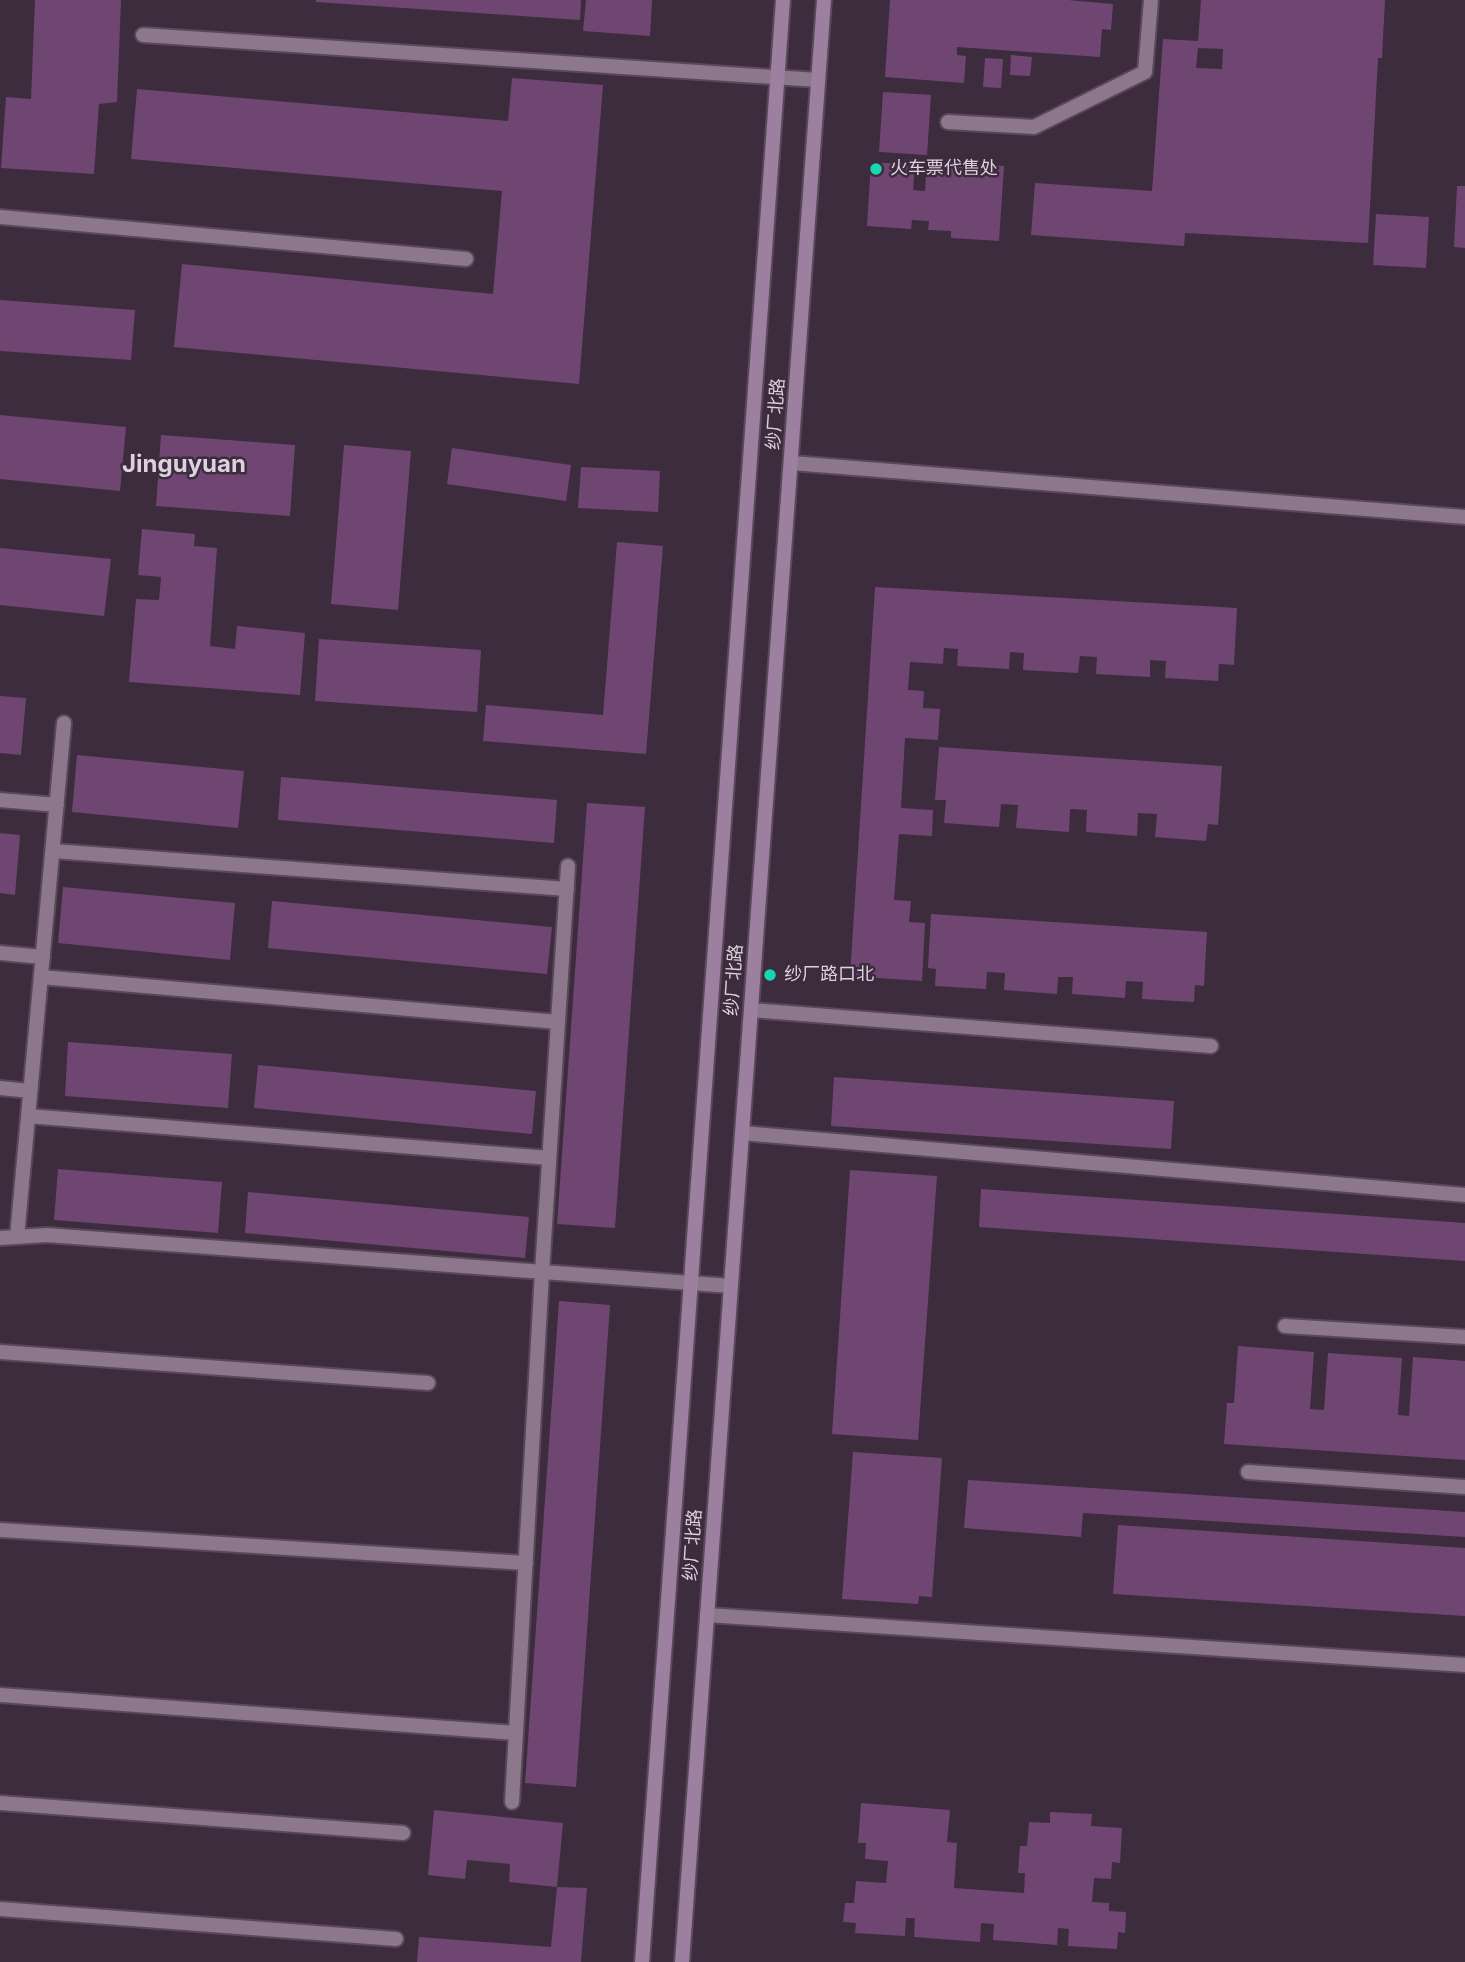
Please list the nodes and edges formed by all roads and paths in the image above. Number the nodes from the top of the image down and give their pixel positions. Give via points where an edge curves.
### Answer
1 (783, 0) edge
2 (824, 0) edge
3 (1151, 0) edge
4 (143, 35) dead end
5 (778, 78) junction
6 (818, 80) junction
7 (948, 122) dead end
8 (0, 217) edge
9 (466, 259) dead end
10 (792, 463) junction
11 (1465, 517) edge
12 (64, 723) dead end
13 (0, 800) edge
14 (57, 805) junction
15 (53, 850) junction
16 (568, 866) dead end
17 (567, 889) junction
18 (0, 953) edge
19 (43, 957) junction
20 (41, 977) junction
21 (751, 1010) junction
22 (558, 1022) junction
23 (1211, 1046) dead end
24 (0, 1088) edge
25 (30, 1091) junction
26 (28, 1116) junction
27 (742, 1133) junction
28 (549, 1158) junction
29 (1465, 1195) edge
30 (16, 1237) junction
31 (0, 1238) edge
32 (542, 1272) junction
33 (691, 1283) junction
34 (731, 1286) junction
35 (1285, 1326) dead end
36 (1465, 1337) edge
37 (0, 1352) edge
38 (428, 1383) dead end
39 (1248, 1472) dead end
40 (1465, 1487) edge
41 (0, 1530) edge
42 (526, 1563) junction
43 (707, 1615) junction
44 (1465, 1665) edge
45 (0, 1695) edge
46 (516, 1733) junction
47 (512, 1802) dead end
48 (0, 1803) edge
49 (403, 1833) dead end
50 (0, 1909) edge
51 (396, 1939) dead end
52 (642, 1962) edge
53 (682, 1962) edge

1 - 5 main road, 纱厂北路
2 - 6 main road, 纱厂北路
3 - 7 lane via 1145,72 1034,127
4 - 5 lane
5 - 6 lane
5 - 33 main road, 纱厂北路
6 - 10 main road, 纱厂北路
8 - 9 lane
10 - 11 lane
10 - 21 main road, 纱厂北路
12 - 14 lane
13 - 14 lane
14 - 15 lane
15 - 17 lane
15 - 19 lane
16 - 17 lane
17 - 22 lane
18 - 19 lane
19 - 20 lane
20 - 22 lane
20 - 25 lane
21 - 23 lane
21 - 27 main road, 纱厂北路
22 - 28 lane
24 - 25 lane
25 - 26 lane
26 - 28 lane
26 - 30 lane
27 - 29 lane
27 - 34 main road, 纱厂北路
28 - 32 lane
30 - 31 lane
30 - 32 lane via 47,1235
32 - 33 lane
32 - 42 lane
33 - 34 lane
33 - 52 main road, 纱厂北路
34 - 43 main road, 纱厂北路
35 - 36 lane
37 - 38 lane
39 - 40 lane
41 - 42 lane
42 - 46 lane
43 - 44 lane
43 - 53 main road, 纱厂北路
45 - 46 lane
46 - 47 lane
48 - 49 lane
50 - 51 lane

